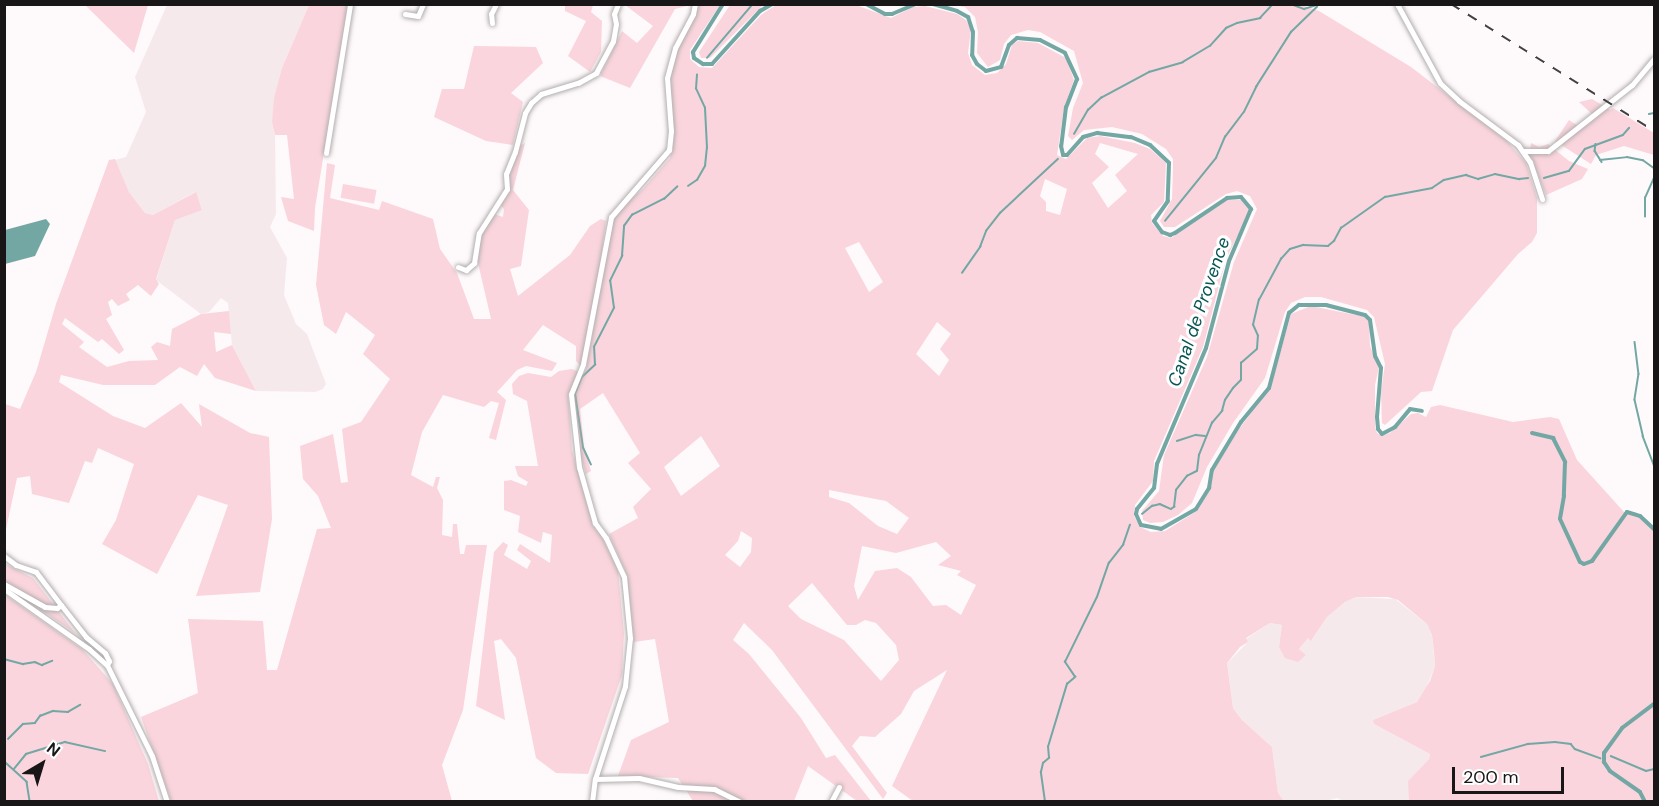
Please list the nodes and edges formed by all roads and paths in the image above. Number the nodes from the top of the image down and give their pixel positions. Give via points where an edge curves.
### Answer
1 (350, 4) edge
2 (423, 4) edge
3 (496, 4) edge
4 (618, 4) edge
5 (695, 4) edge
6 (1397, 4) edge
7 (405, 14) dead end
8 (492, 23) dead end
9 (1654, 59) edge
10 (1523, 151) junction
11 (326, 153) dead end
12 (1542, 199) dead end
13 (458, 267) dead end
14 (4, 556) edge
15 (4, 584) edge
16 (4, 589) edge
17 (61, 605) junction
18 (107, 665) junction
19 (595, 779) junction
20 (839, 787) dead end
21 (167, 801) edge
22 (592, 801) edge
23 (741, 801) edge
24 (831, 801) edge

1 - 11 street
2 - 7 street via 418,16
3 - 8 street
4 - 13 street via 613,40 596,73 541,94 531,103 506,174 507,189 479,233 475,259 466,270
5 - 19 street via 675,48 667,78 669,150 611,217 583,364 571,394 575,448 584,486 595,523 624,577 630,628 625,686
6 - 10 street via 1440,83
9 - 10 street via 1632,85 1548,151
10 - 12 street
14 - 17 street via 16,566 36,573
15 - 17 street via 45,607
16 - 18 street
17 - 18 street via 86,637 105,653
18 - 21 street via 152,756
19 - 22 street
19 - 23 street via 639,778 678,787 714,789
20 - 24 street

